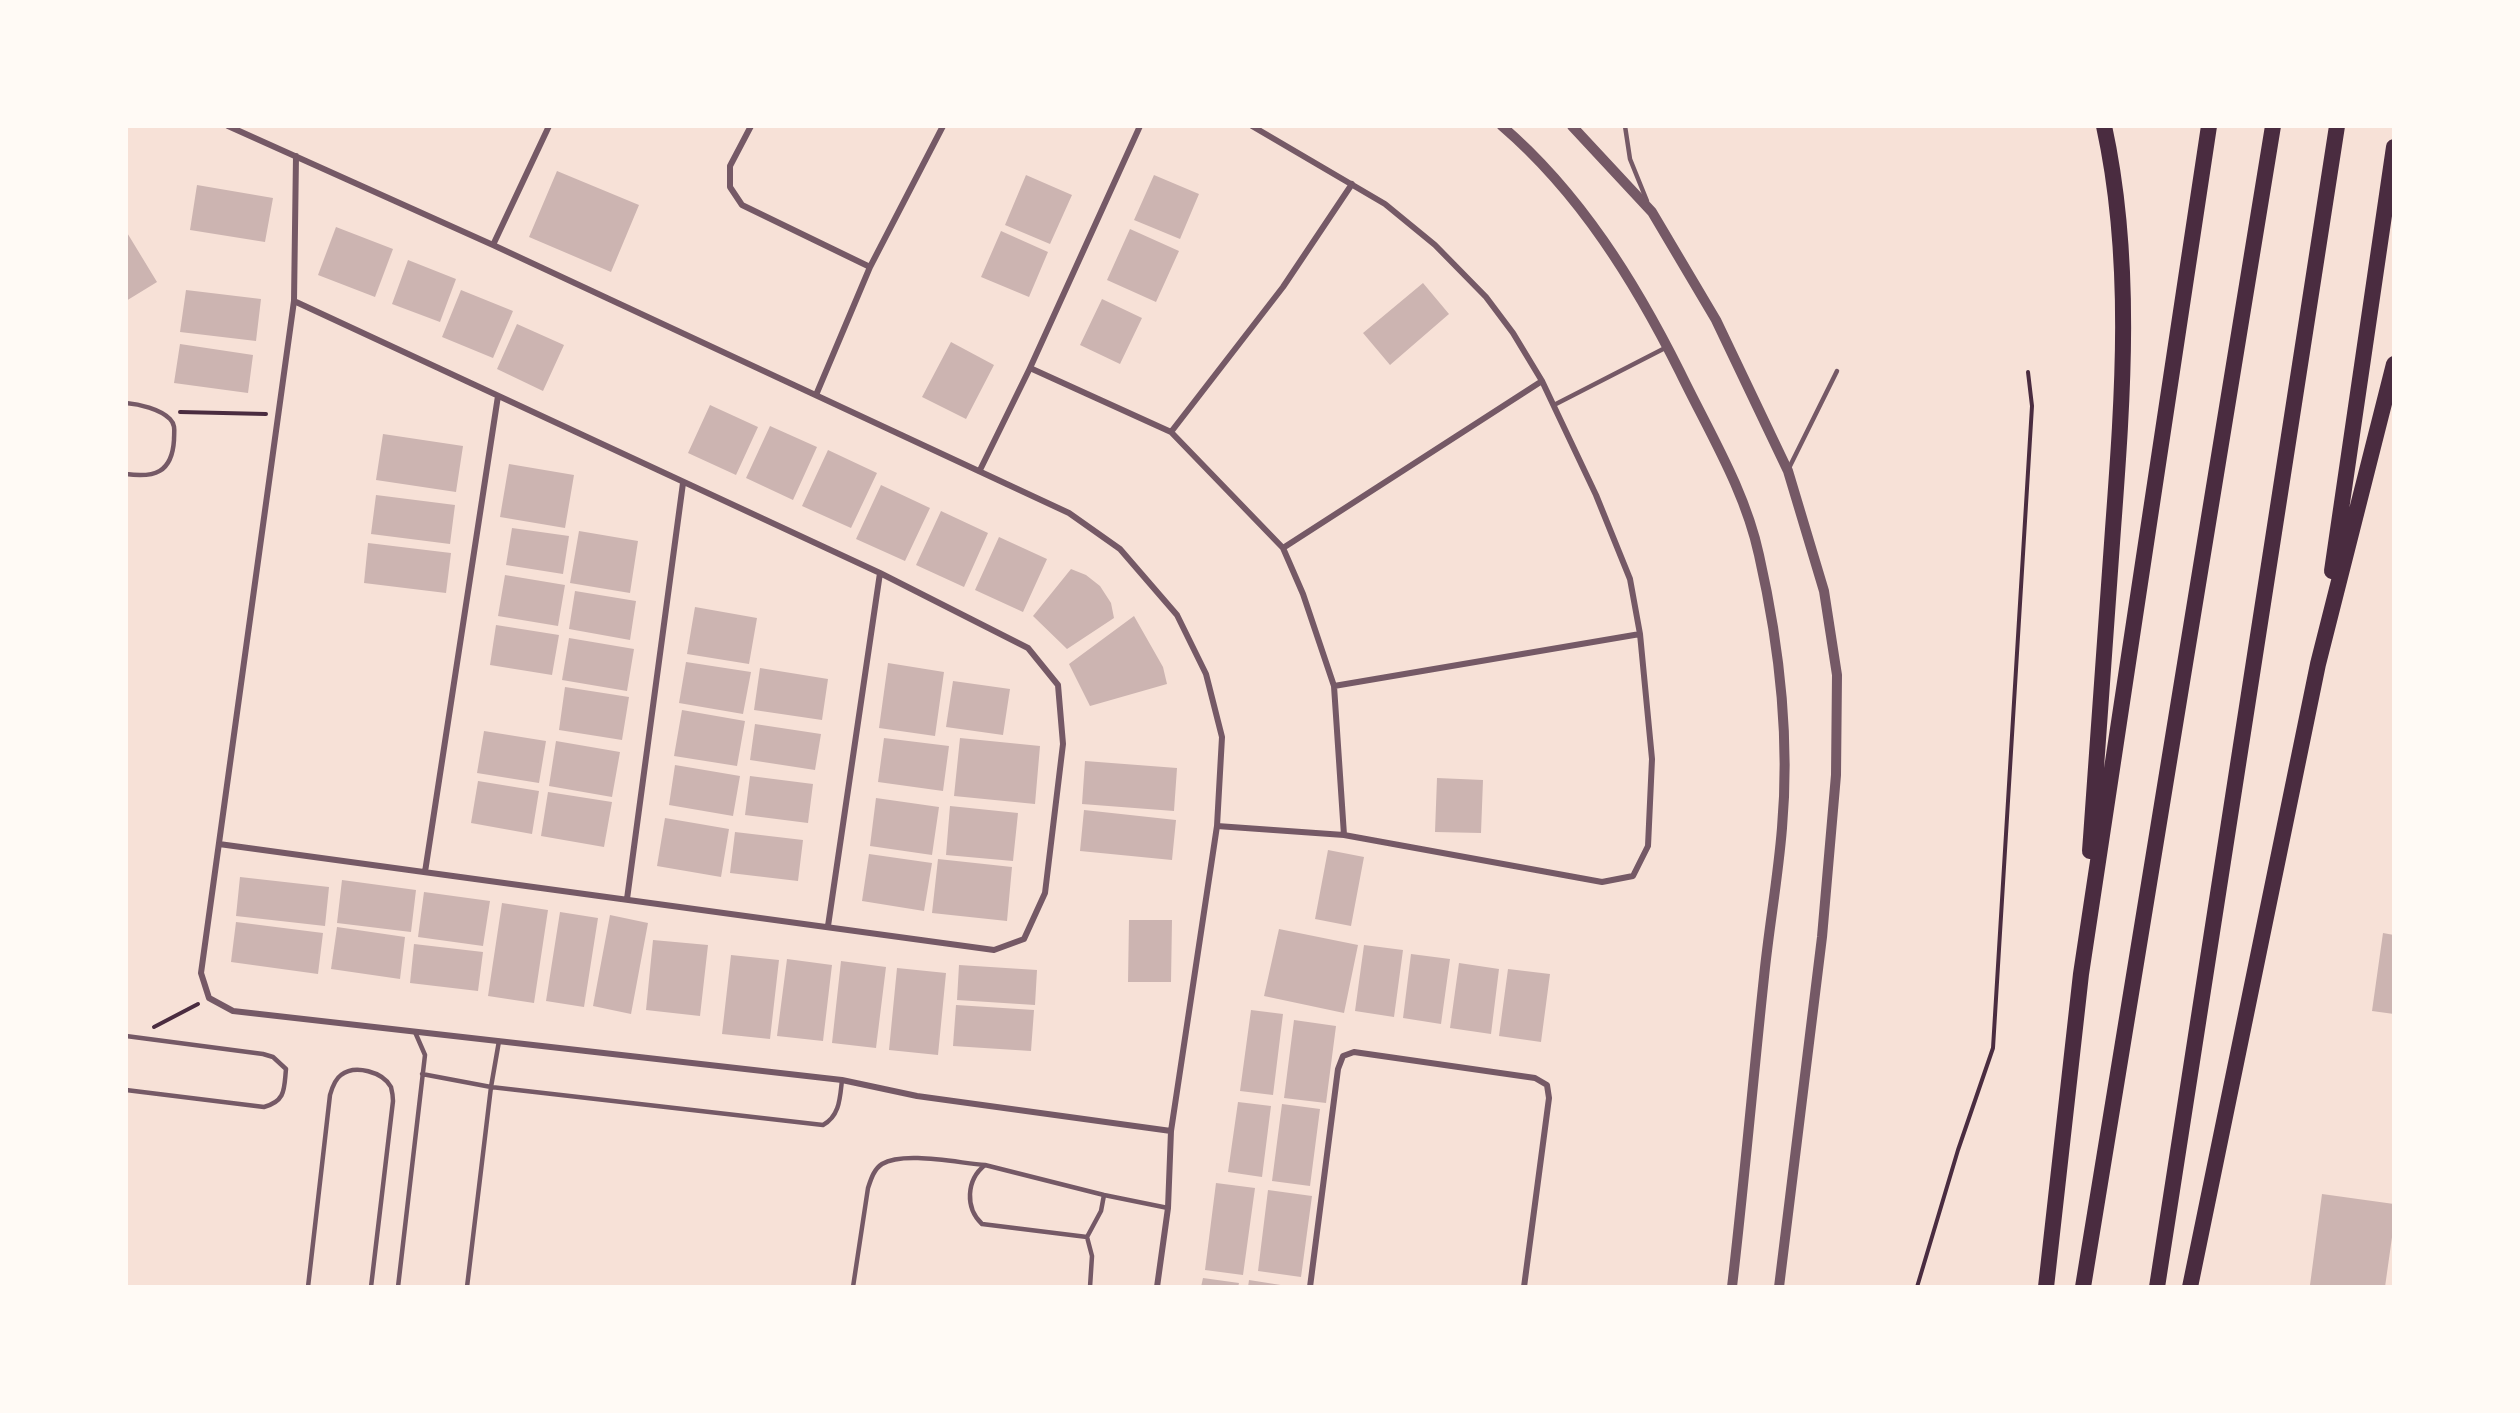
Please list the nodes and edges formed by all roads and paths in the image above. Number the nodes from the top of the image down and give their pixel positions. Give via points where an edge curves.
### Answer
1 (228, 126) edge
2 (549, 126) edge
3 (751, 126) edge
4 (943, 126) edge
5 (1140, 126) edge
6 (1252, 126) edge
7 (1502, 126) edge
8 (1572, 126) edge
9 (1625, 126) edge
10 (2104, 126) edge
11 (2210, 126) edge
12 (2272, 126) edge
13 (2337, 126) edge
14 (2394, 147) edge
15 (296, 156) junction
16 (1352, 184) junction
17 (1652, 212) junction
18 (493, 245) junction
19 (870, 267) junction
20 (294, 301) junction
21 (1667, 347) junction
22 (2394, 364) edge
23 (1030, 368) junction
24 (1837, 371) dead end
25 (2028, 372) dead end
26 (1542, 381) junction
27 (816, 395) junction
28 (498, 396) junction
29 (126, 403) edge
30 (1554, 405) junction
31 (157, 411) junction
32 (279, 414) junction
33 (1172, 432) junction
34 (980, 470) junction
35 (1788, 471) junction
36 (126, 474) edge
37 (683, 483) junction
38 (1283, 548) junction
39 (880, 573) junction
40 (1640, 634) junction
41 (2318, 664) junction
42 (1334, 686) junction
43 (1217, 826) junction
44 (1344, 835) junction
45 (219, 844) junction
46 (425, 872) junction
47 (627, 899) junction
48 (828, 926) junction
49 (2081, 974) junction
50 (209, 998) junction
51 (415, 1032) junction
52 (126, 1036) edge
53 (133, 1037) junction
54 (499, 1041) junction
55 (423, 1074) junction
56 (842, 1080) junction
57 (491, 1087) junction
58 (126, 1090) edge
59 (1171, 1131) junction
60 (985, 1165) junction
61 (1104, 1195) junction
62 (1168, 1208) junction
63 (1087, 1237) junction
64 (308, 1287) edge
65 (372, 1287) edge
66 (398, 1287) edge
67 (467, 1287) edge
68 (853, 1287) edge
69 (1090, 1287) edge
70 (1157, 1287) edge
71 (1310, 1287) edge
72 (1524, 1287) edge
73 (1732, 1287) edge
74 (1779, 1287) edge
75 (1917, 1287) edge
76 (2046, 1287) edge
77 (2083, 1287) edge
78 (2157, 1287) edge
79 (2190, 1287) edge

1 - 15 street
2 - 18 street
3 - 19 street via 730,166 730,187 742,205
4 - 19 street
5 - 23 street
6 - 16 street
7 - 21 street via 1580,208 1623,270
8 - 17 street
9 - 17 lane via 1630,159
10 - 49 highway via 2112,162 2124,290 2123,389
11 - 49 highway
12 - 77 highway
13 - 78 highway
14 - 41 highway
15 - 18 street
15 - 20 street
16 - 26 street via 1417,230 1486,297
16 - 33 street via 1283,286
17 - 35 street via 1716,320
18 - 27 street
19 - 27 street
20 - 28 street
20 - 32 street
21 - 30 lane
21 - 73 street via 1726,464 1759,554 1778,661 1785,750 1782,827
22 - 41 highway
23 - 33 street
23 - 34 street
24 - 35 lane
25 - 75 path via 2032,406 1993,1048
26 - 30 street
26 - 38 street
27 - 34 street
28 - 37 street
28 - 46 street
29 - 31 lane
30 - 40 street via 1630,579
31 - 32 path
31 - 36 lane via 175,425 168,463 147,477
32 - 45 street
33 - 38 street
34 - 43 street via 1070,513 1120,549 1177,615 1206,674 1222,737
35 - 74 street via 1824,591 1837,675 1836,764 1822,937
37 - 39 street
37 - 47 street
38 - 42 street
39 - 48 street
39 - 48 street via 1028,648 1058,685 1062,744 1045,893 1024,939 993,950
40 - 42 street
40 - 44 street via 1652,759 1648,846 1633,876 1602,882
41 - 79 highway
42 - 44 street
43 - 44 street
43 - 59 street
45 - 46 street
45 - 50 street via 201,973
46 - 47 street
47 - 48 street
49 - 76 highway
50 - 51 street via 233,1011
50 - 53 path
51 - 54 street
51 - 55 lane via 425,1055
52 - 53 lane
53 - 58 lane via 273,1057 286,1069 284,1090 280,1100 264,1107
54 - 56 street
54 - 57 lane
55 - 57 lane
55 - 66 lane
56 - 57 lane via 836,1114 823,1125
56 - 59 street via 917,1096
57 - 67 lane
59 - 62 street
60 - 61 lane
60 - 63 lane via 973,1179 969,1201 972,1215 982,1224
60 - 68 lane via 897,1158 880,1165 868,1188
61 - 62 lane
61 - 63 lane via 1101,1211
62 - 70 street
63 - 69 lane via 1092,1256
64 - 65 lane via 330,1095 339,1076 349,1070 368,1071 384,1078 393,1101
71 - 72 street via 1338,1069 1343,1056 1354,1052 1535,1078 1547,1084 1549,1098

